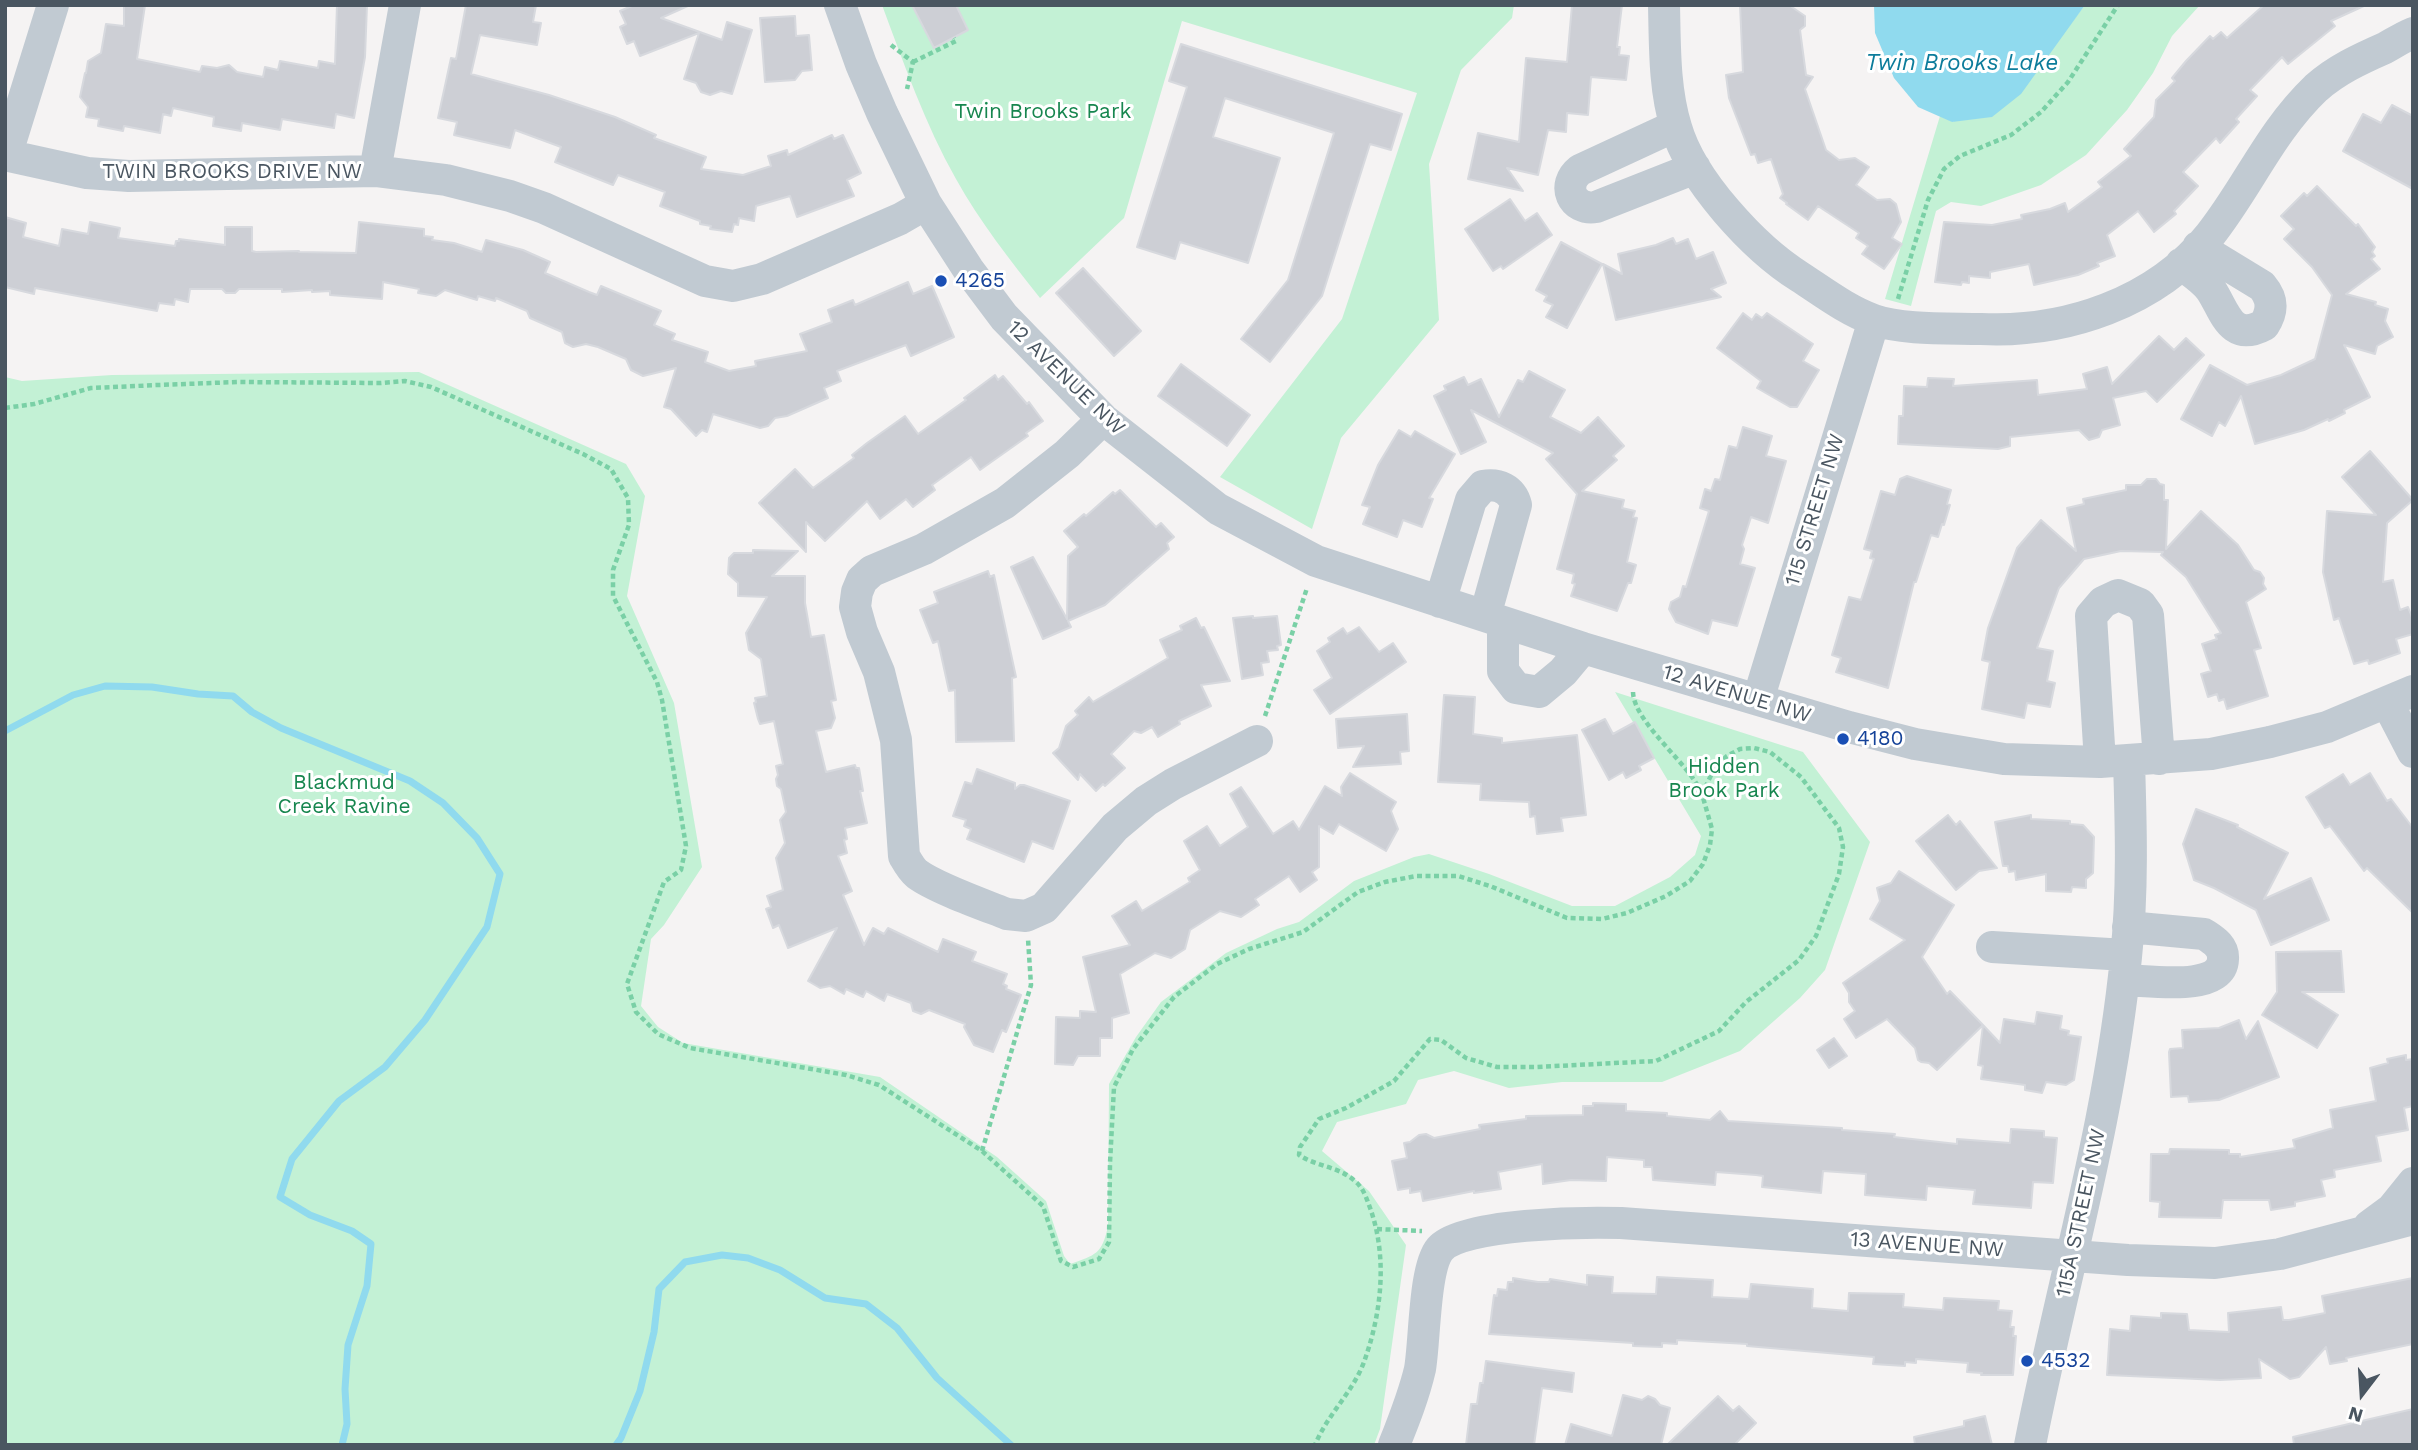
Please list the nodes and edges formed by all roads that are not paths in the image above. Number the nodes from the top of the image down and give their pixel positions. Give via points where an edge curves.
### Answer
1 (53, 5) edge
2 (404, 5) edge
3 (840, 5) edge
4 (1664, 5) edge
5 (2404, 47) edge
6 (1675, 126) junction
7 (6, 156) edge
8 (1695, 168) junction
9 (375, 171) junction
10 (926, 204) junction
11 (1885, 311) junction
12 (1102, 419) junction
13 (1440, 602) junction
14 (1494, 619) junction
15 (1583, 648) junction
16 (2400, 697) edge
17 (1758, 700) junction
18 (1257, 741) road end
19 (2413, 752) edge
20 (2129, 761) junction
21 (1992, 947) dead end
22 (2126, 954) junction
23 (2413, 1183) edge
24 (2413, 1219) edge
25 (2356, 1234) junction
26 (2072, 1255) junction
27 (1394, 1445) edge
28 (2030, 1445) edge

1 - 7 street, TWIN BROOKS DRIVE NW
2 - 9 street, TWIN BROOKS DRIVE NW
3 - 10 street, 12 AVENUE NW via 861,65
4 - 6 street
5 - 11 street via 2365,55 2335,73 2271,140 2210,235 2152,285 2122,302 2054,325 1989,330 1893,324
6 - 8 street
6 - 8 street via 1580,170 1571,180 1570,193 1577,204 1596,207
7 - 9 street, TWIN BROOKS DRIVE NW via 129,176
8 - 11 street via 1748,234 1791,272 1830,297
9 - 10 street, TWIN BROOKS DRIVE NW via 446,180 510,196 705,281 733,286 762,279
10 - 12 street, 12 AVENUE NW via 1004,317
11 - 17 street, 115 STREET NW
12 - 13 street, 12 AVENUE NW via 1217,509 1317,561
12 - 18 street via 1067,454 1004,503 862,580 855,607 879,672 896,740 902,844 910,867 998,910 1018,916 1035,914 1146,801
13 - 14 street, 12 AVENUE NW
13 - 14 street via 1471,500 1483,486 1497,485 1510,492 1516,505
14 - 15 street, 12 AVENUE NW
14 - 15 street via 1503,671 1516,688 1539,692
15 - 17 street, 12 AVENUE NW
16 - 19 street
16 - 20 street, 12 AVENUE NW via 2327,727 2270,742 2211,754
17 - 20 street, 12 AVENUE NW via 1960,753 2017,760
20 - 22 street, 115A STREET NW via 2131,858
21 - 22 street
22 - 26 street, 115A STREET NW via 2105,1100
23 - 25 street via 2392,1209
24 - 25 street, 13 AVENUE NW
25 - 26 street, 13 AVENUE NW via 2280,1254 2215,1263
26 - 27 street, 13 AVENUE NW via 1588,1222 1468,1235 1440,1248 1431,1266 1420,1369
26 - 28 street, 115A STREET NW

